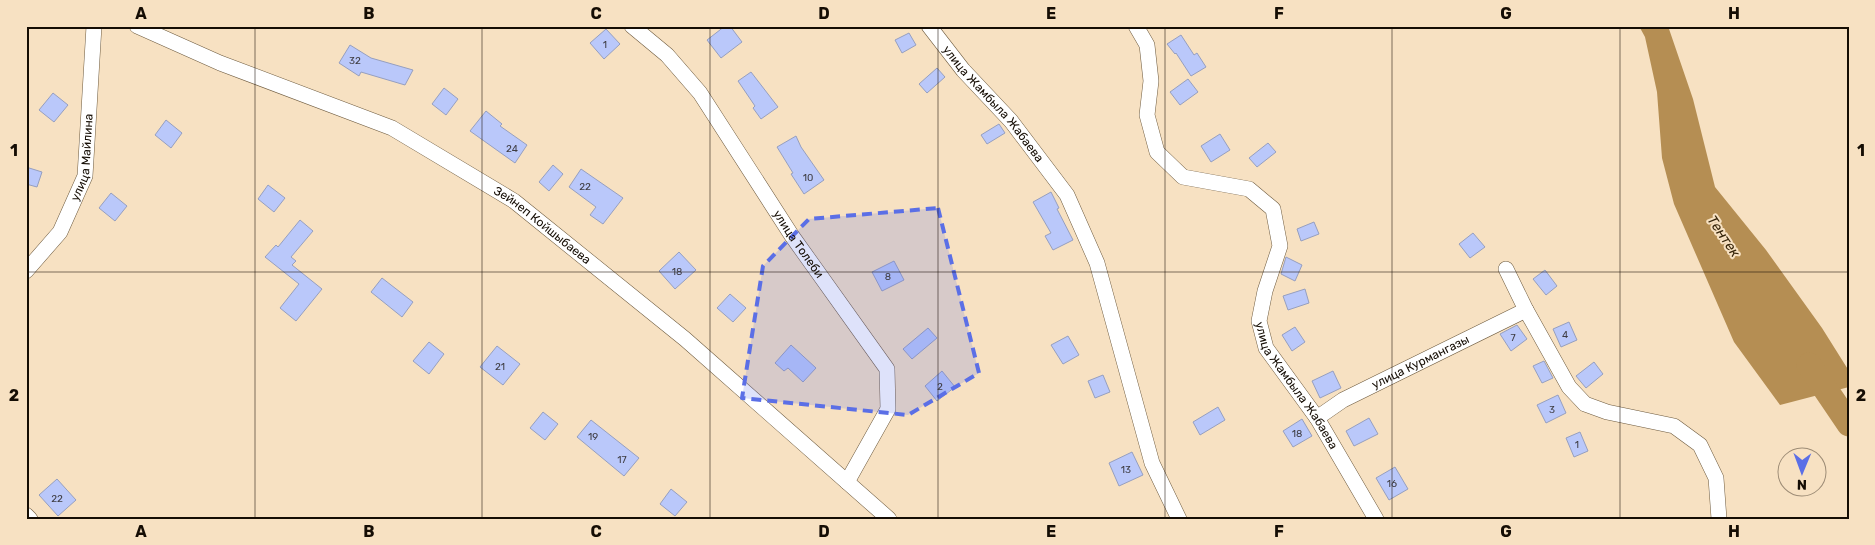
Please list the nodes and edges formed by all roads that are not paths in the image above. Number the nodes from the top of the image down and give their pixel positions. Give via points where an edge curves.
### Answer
1 (94, 26) edge
2 (137, 26) edge
3 (632, 26) edge
4 (929, 26) edge
5 (1136, 26) edge
6 (1506, 268) dead end
7 (26, 271) edge
8 (1526, 310) junction
9 (1317, 418) junction
10 (847, 482) junction
11 (26, 515) edge
12 (30, 519) edge
13 (889, 519) edge
14 (1179, 519) edge
15 (1376, 519) edge
16 (1719, 519) edge

1 - 7 street, улица Майлина via 85,176 60,232
2 - 10 street, Зейнеп Койшыбаева via 220,63 392,128 514,201 685,338
3 - 10 street, улица Толеби via 667,55 700,93 792,236 887,369 888,409
4 - 14 street, улица Жамбыла Жабаева via 963,70 1011,121 1067,195 1097,263 1152,463
5 - 9 street, улица Жамбыла Жабаева via 1147,44 1151,82 1147,115 1157,152 1183,177 1248,189 1273,209 1280,246 1259,321 1266,348
6 - 8 street
8 - 9 street, улица Курмангазы via 1343,400
8 - 16 street via 1569,387 1585,404 1674,426 1700,445 1716,478
9 - 15 street, улица Жамбыла Жабаева
10 - 13 street, Зейнеп Койшыбаева
11 - 12 street

